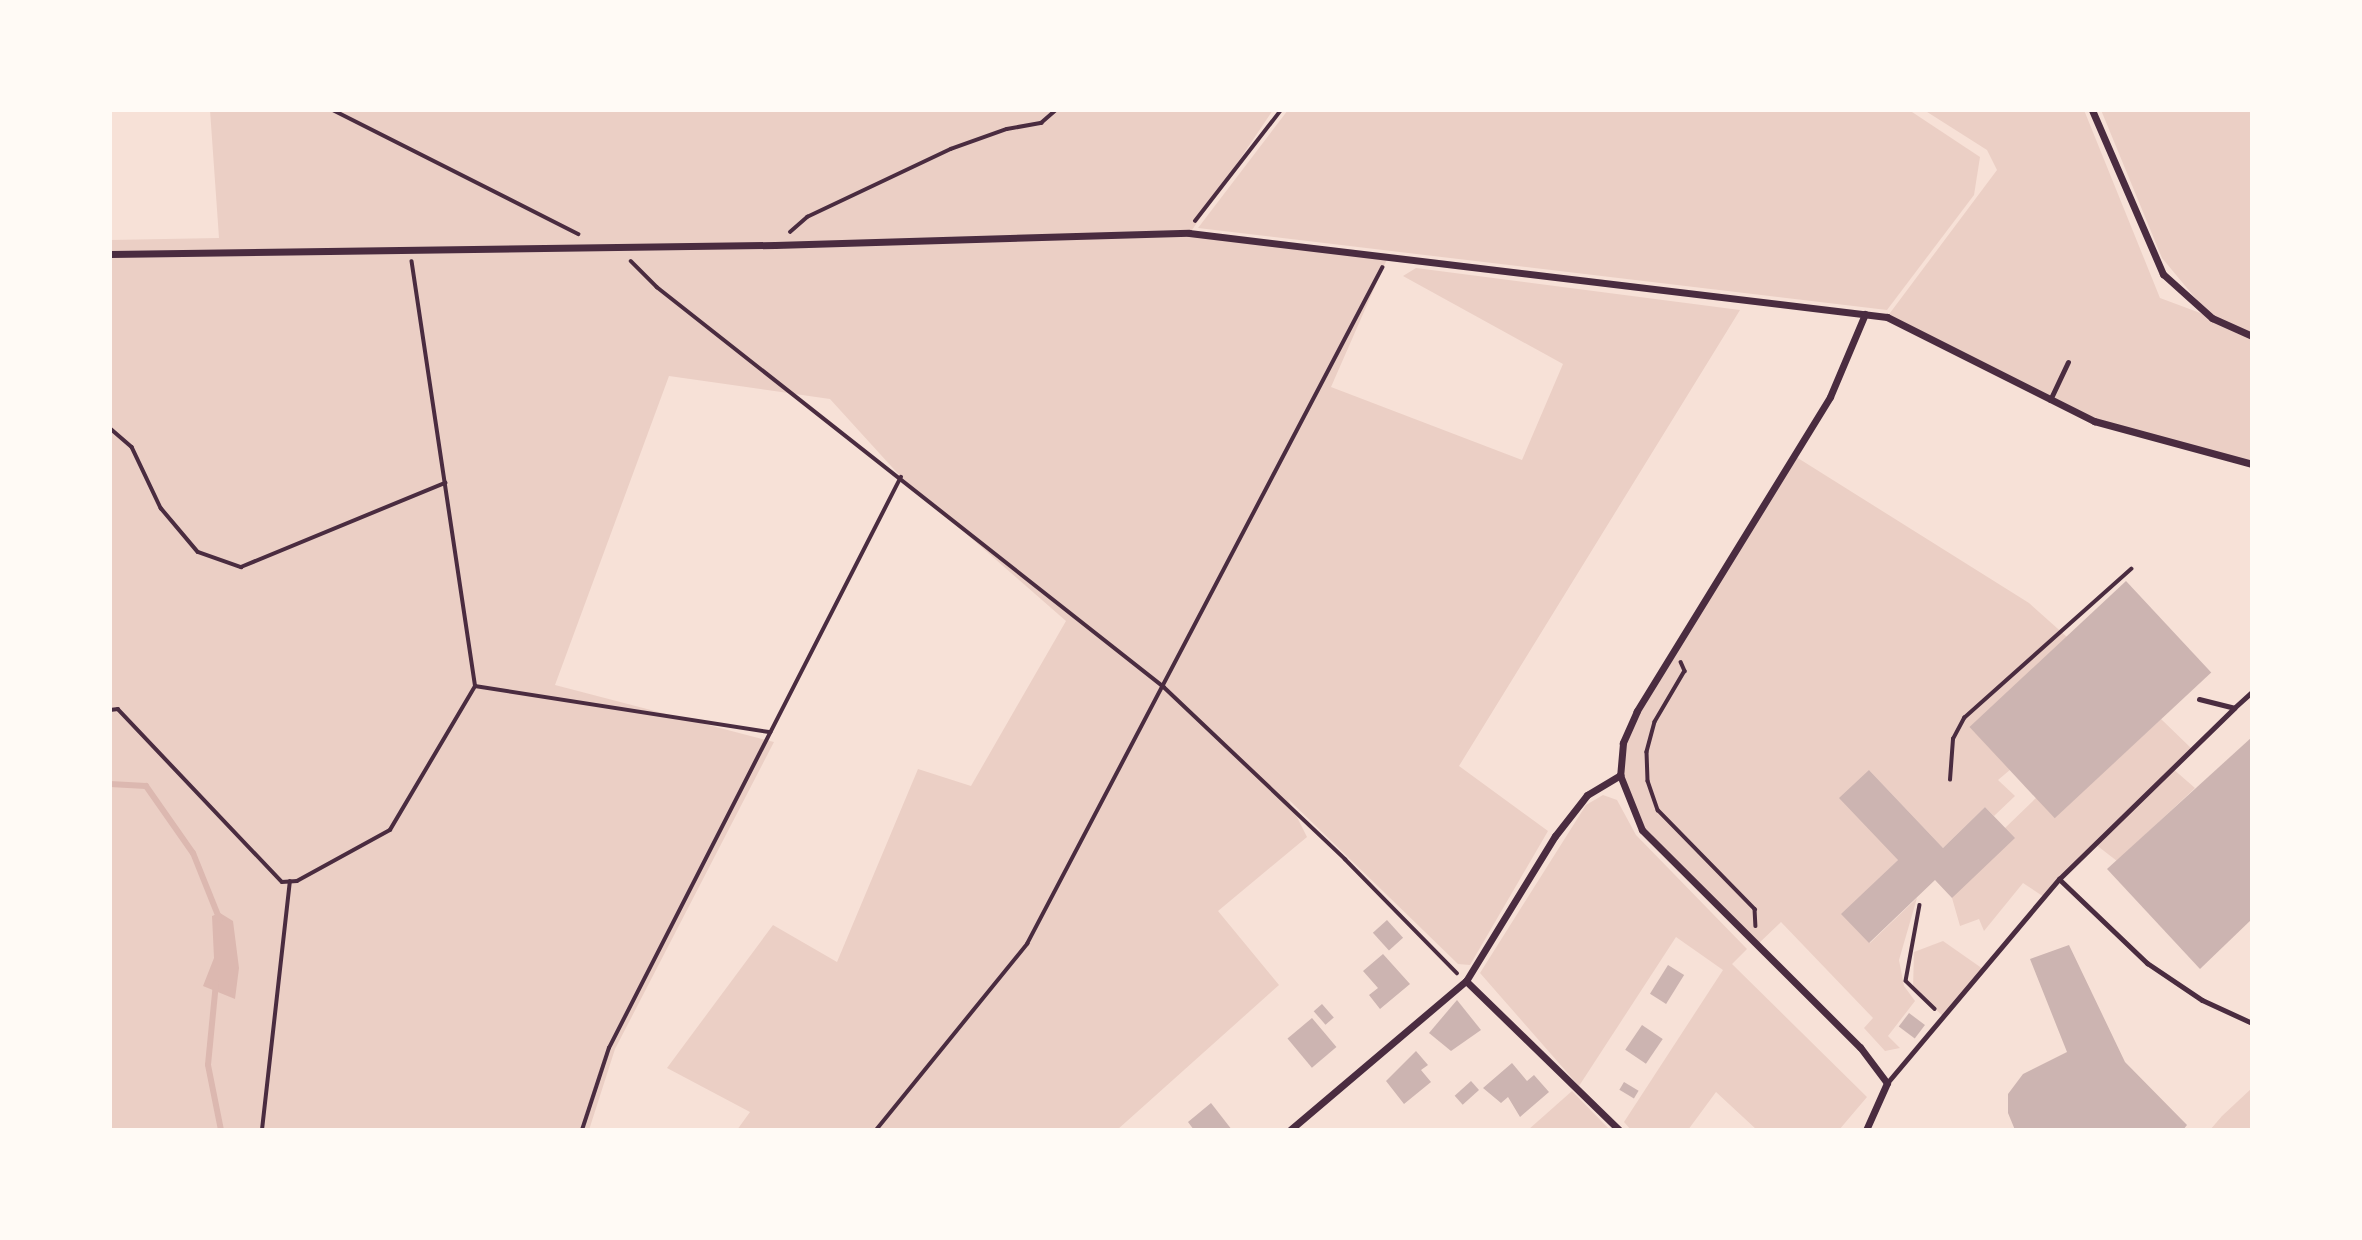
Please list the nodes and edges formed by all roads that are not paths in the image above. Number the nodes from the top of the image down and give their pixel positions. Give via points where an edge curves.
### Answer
1 (2092, 110) edge
2 (110, 254) edge
3 (1865, 314) junction
4 (2252, 336) edge
5 (2068, 362) dead end
6 (2050, 400) junction
7 (2252, 464) edge
8 (2252, 692) edge
9 (2199, 699) dead end
10 (2234, 708) junction
11 (1620, 775) junction
12 (2059, 879) junction
13 (1466, 981) junction
14 (2252, 1023) edge
15 (1887, 1083) junction
16 (1290, 1130) edge
17 (1619, 1130) edge
18 (1866, 1130) edge

1 - 4 street via 2163,274 2212,318
2 - 3 street via 1185,234
3 - 6 street via 1887,317
3 - 11 street via 1830,397 1670,655 1623,743
5 - 6 lane
6 - 7 street via 2131,433
8 - 10 lane
9 - 10 lane
10 - 12 lane
11 - 13 street via 1587,795 1555,836
11 - 15 street via 1642,830 1860,1047
12 - 14 lane via 2147,962 2202,1000
12 - 15 lane
13 - 16 street
13 - 17 street
15 - 18 street

